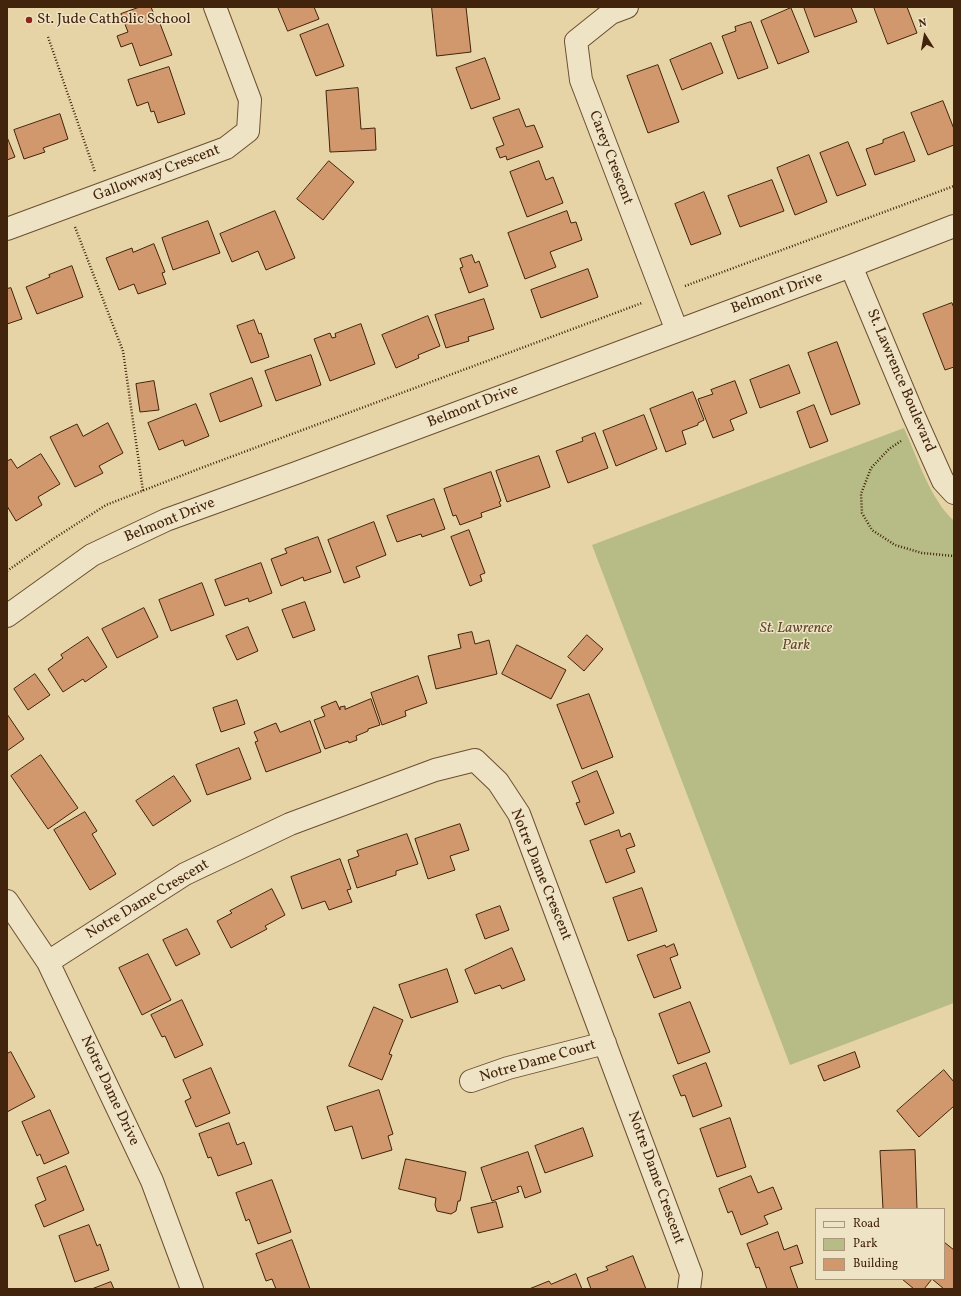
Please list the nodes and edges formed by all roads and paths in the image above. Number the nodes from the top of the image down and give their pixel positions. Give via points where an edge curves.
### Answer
1 (215, 7) edge
2 (627, 7) edge
3 (48, 37) dead end
4 (954, 186) edge
5 (103, 194) junction
6 (954, 226) edge
7 (75, 227) dead end
8 (7, 229) edge
9 (852, 266) junction
10 (683, 287) dead end
11 (643, 302) dead end
12 (676, 330) junction
13 (902, 441) dead end
14 (143, 491) junction
15 (954, 493) edge
16 (954, 556) edge
17 (7, 571) edge
18 (7, 616) edge
19 (7, 901) edge
20 (48, 962) junction
21 (605, 1043) junction
22 (471, 1081) dead end
23 (192, 1289) edge
24 (689, 1289) edge

1 - 5 street, Gallowway Crescent via 250,100 248,131 226,148
2 - 12 street, Carey Crescent via 611,13 576,41 580,80
3 - 5 path
4 - 10 path
5 - 8 street, Gallowway Crescent
6 - 9 street, Belmont Drive
7 - 14 path via 123,351
9 - 12 street, Belmont Drive
9 - 15 street, St. Lawrence Boulevard via 943,481
11 - 14 path
12 - 18 street, Belmont Drive via 166,520 92,555
13 - 16 path via 871,468 861,494 862,513 872,530 895,545 922,553
14 - 17 path via 106,505
19 - 20 street, Notre Dame Drive
20 - 21 street, Notre Dame Crescent via 185,874 220,857 290,824 435,770 475,760 498,782 519,814
20 - 23 street, Notre Dame Drive via 152,1182
21 - 22 street, Notre Dame Court via 508,1068
21 - 24 street, Notre Dame Crescent via 691,1274

